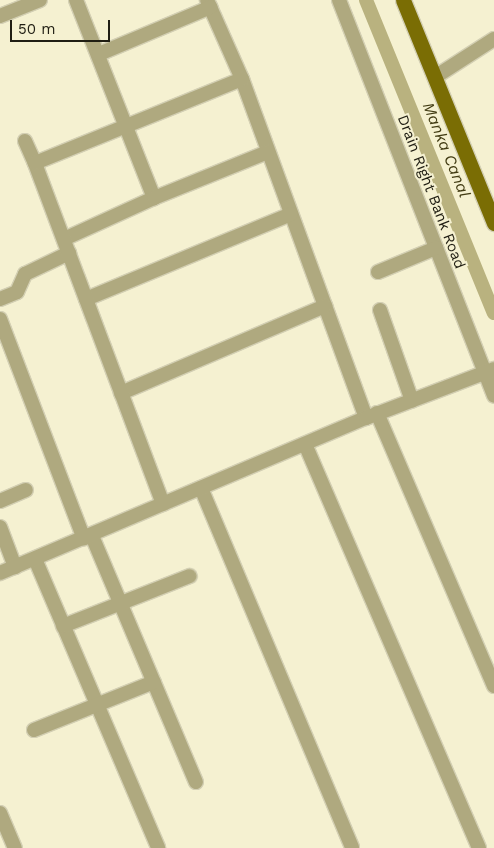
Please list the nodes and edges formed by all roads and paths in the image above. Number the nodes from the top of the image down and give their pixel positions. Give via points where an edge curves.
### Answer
1 (40, 0) edge
2 (76, 0) edge
3 (339, 0) edge
4 (403, 0) edge
5 (209, 2) edge
6 (0, 16) edge
7 (494, 39) edge
8 (99, 54) junction
9 (434, 77) junction
10 (242, 79) junction
11 (125, 127) junction
12 (26, 141) dead end
13 (268, 152) junction
14 (35, 163) junction
15 (154, 198) junction
16 (290, 214) junction
17 (494, 223) edge
18 (64, 239) junction
19 (436, 248) junction
20 (69, 253) junction
21 (378, 272) dead end
22 (86, 299) junction
23 (0, 300) edge
24 (325, 306) junction
25 (380, 310) dead end
26 (0, 319) edge
27 (489, 371) edge
28 (121, 393) junction
29 (494, 396) edge
30 (412, 401) junction
31 (372, 416) junction
32 (305, 444) junction
33 (201, 488) junction
34 (26, 490) dead end
35 (0, 501) edge
36 (163, 504) junction
37 (0, 527) edge
38 (88, 538) junction
39 (35, 559) junction
40 (15, 567) junction
41 (0, 573) edge
42 (190, 576) dead end
43 (121, 605) junction
44 (63, 626) junction
45 (154, 682) junction
46 (494, 686) edge
47 (97, 705) junction
48 (34, 730) dead end
49 (196, 782) dead end
50 (0, 813) edge
51 (15, 848) edge
52 (158, 848) edge
53 (352, 848) edge
54 (479, 848) edge

1 - 6 street
2 - 8 street
3 - 19 street, Drain Right Bank Road
4 - 9 main road
5 - 8 street
5 - 10 street
7 - 9 street
8 - 11 street
9 - 17 main road
10 - 11 street
10 - 13 street
11 - 14 street
11 - 15 street
12 - 14 street
13 - 15 street
13 - 16 street
14 - 18 street
15 - 18 street
16 - 22 street
16 - 24 street
18 - 20 street
19 - 21 street
19 - 27 street, Drain Right Bank Road
20 - 22 street
20 - 23 street via 26,274 17,292
22 - 28 street
24 - 28 street
24 - 31 street
25 - 30 street
26 - 38 street
27 - 29 street, Drain Right Bank Road
27 - 30 street
28 - 36 street
30 - 31 street
31 - 32 street
31 - 46 street
32 - 33 street
32 - 54 street
33 - 36 street
33 - 53 street
34 - 35 street
36 - 38 street
37 - 40 street
38 - 39 street
38 - 43 street
39 - 40 street
39 - 44 street
40 - 41 street
42 - 43 street
43 - 44 street
43 - 45 street
44 - 47 street
45 - 47 street
45 - 49 street
47 - 48 street
47 - 52 street
50 - 51 street

